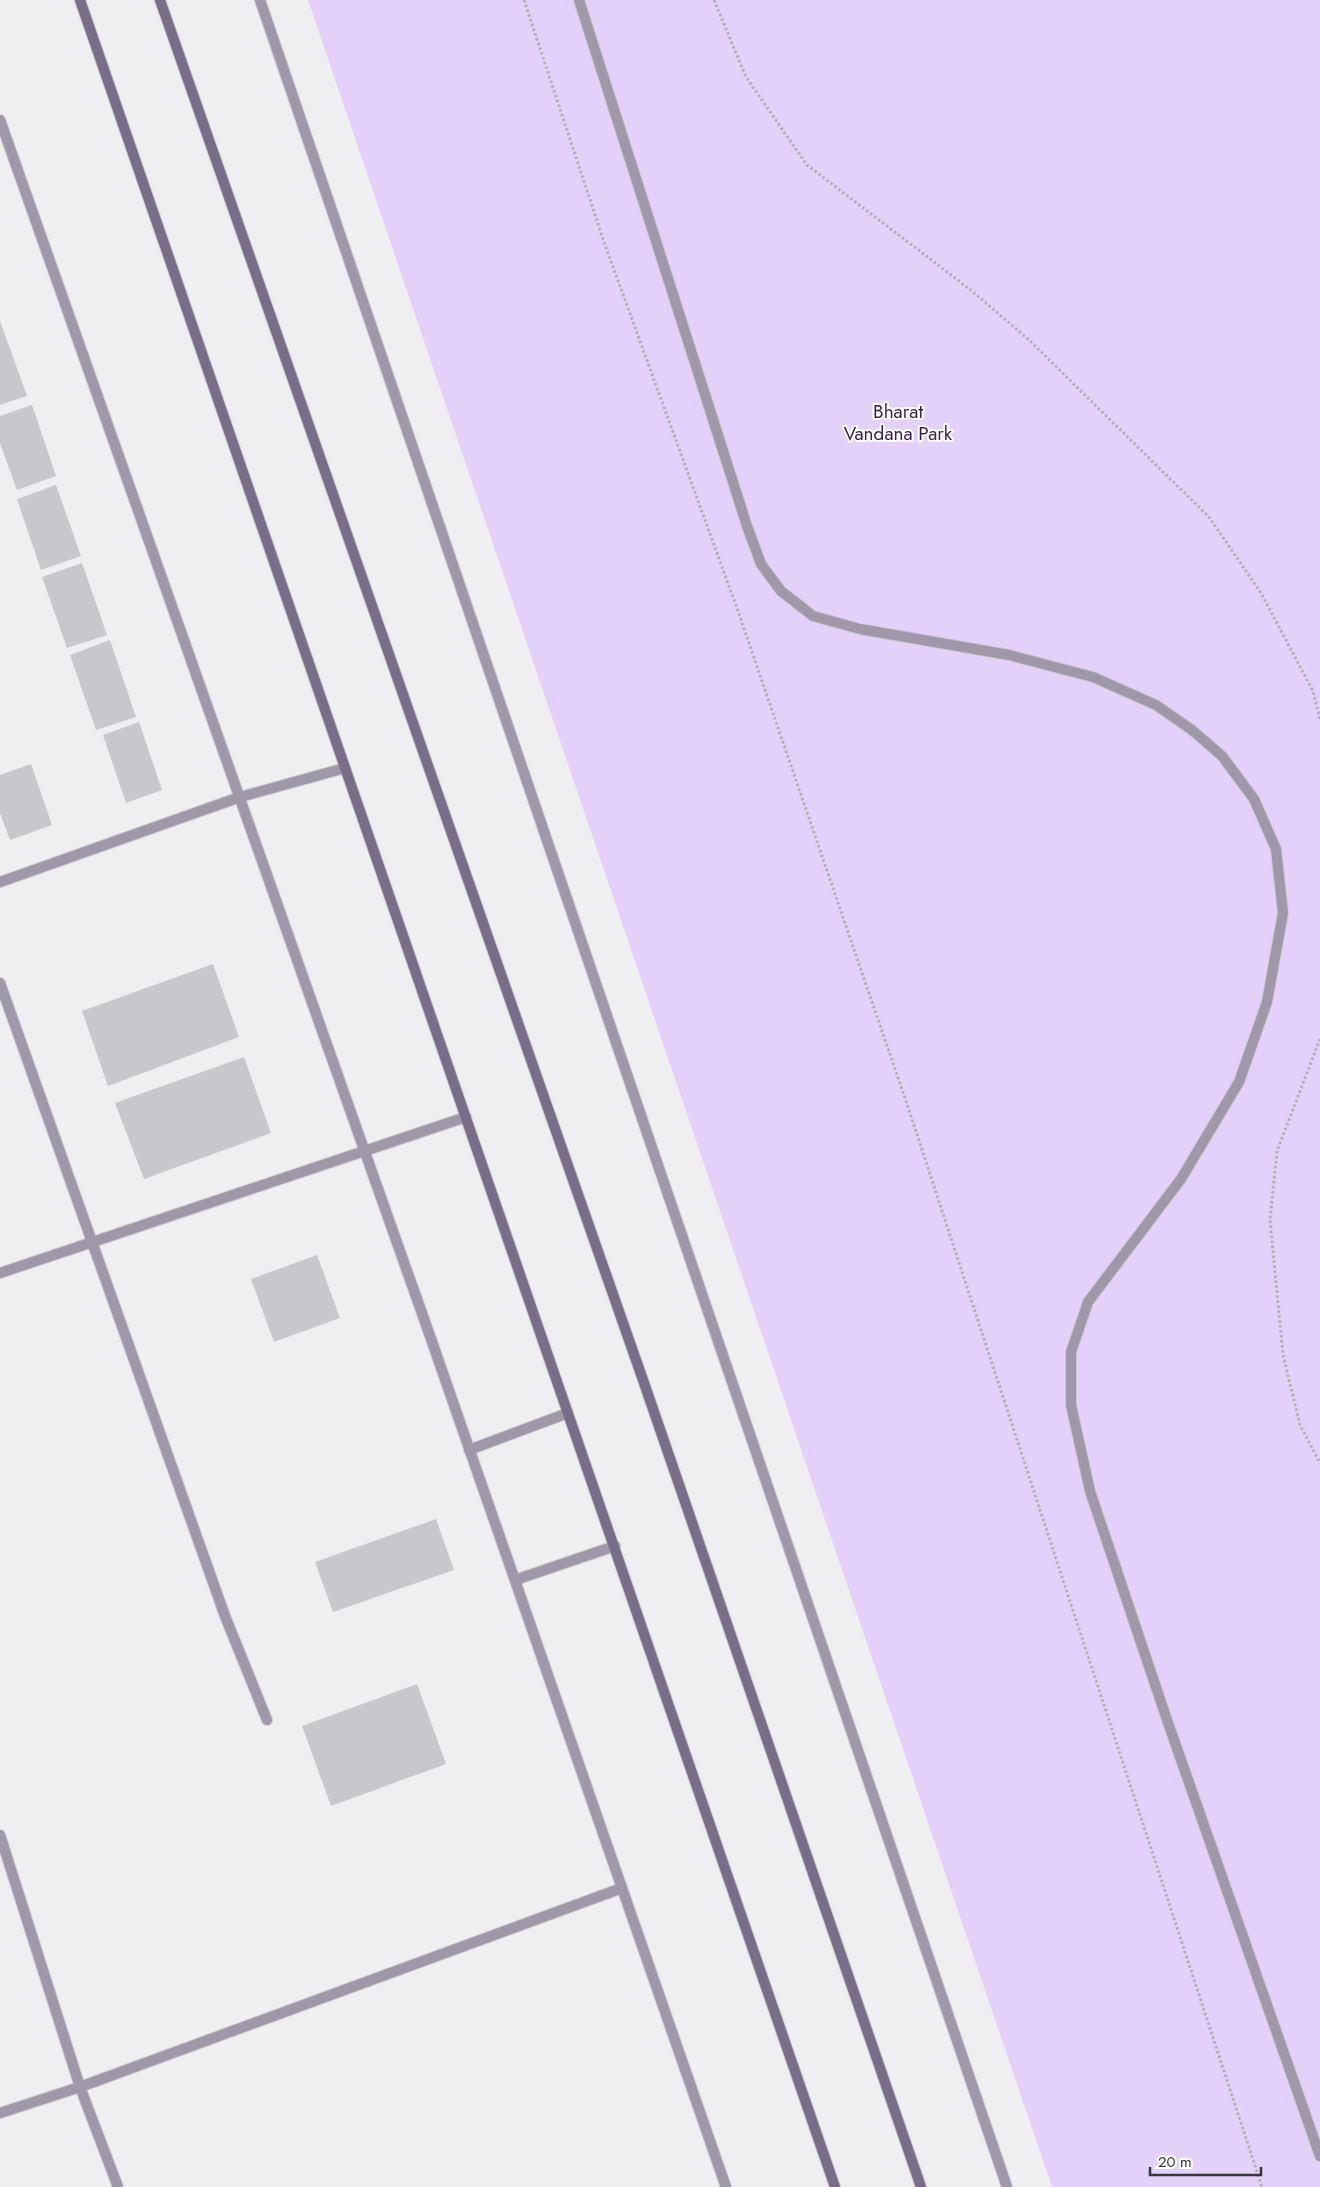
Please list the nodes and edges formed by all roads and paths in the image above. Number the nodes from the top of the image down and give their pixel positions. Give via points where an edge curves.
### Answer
1 (80, 0) edge
2 (160, 0) edge
3 (260, 0) edge
4 (524, 0) edge
5 (579, 0) edge
6 (714, 0) edge
7 (0, 120) edge
8 (1320, 719) edge
9 (345, 768) junction
10 (240, 797) junction
11 (0, 882) edge
12 (0, 983) edge
13 (1320, 1039) edge
14 (466, 1117) junction
15 (364, 1150) junction
16 (92, 1242) junction
17 (0, 1273) edge
18 (568, 1413) junction
19 (469, 1450) junction
20 (1320, 1463) edge
21 (615, 1546) junction
22 (514, 1580) junction
23 (267, 1720) dead end
24 (0, 1835) edge
25 (622, 1888) junction
26 (80, 2087) junction
27 (0, 2113) edge
28 (1320, 2156) edge
29 (118, 2187) edge
30 (726, 2187) edge
31 (835, 2187) edge
32 (921, 2187) edge
33 (1007, 2187) edge
34 (1262, 2187) edge

1 - 9 street
2 - 32 street via 643,1380
3 - 33 street
4 - 34 path via 604,242 738,611 906,1104
5 - 28 street via 747,526 761,564 781,591 813,616 860,629 1009,655 1093,677 1156,705 1222,756 1254,799 1276,849 1283,913 1267,1002 1239,1082 1181,1179 1088,1302 1071,1352 1070,1405 1090,1490
6 - 8 path via 746,77 807,165 972,292 1028,340 1209,517 1261,593 1313,691
7 - 10 street
9 - 10 street
9 - 14 street
10 - 11 street
10 - 15 street
12 - 16 street
13 - 20 path via 1277,1151 1270,1220 1283,1354 1300,1424
14 - 15 street
14 - 18 street
15 - 16 street
15 - 19 street
16 - 17 street
16 - 23 street via 225,1616
18 - 19 street
18 - 21 street
19 - 22 street
21 - 22 street
21 - 31 street
22 - 25 street
24 - 26 street
25 - 26 street
25 - 30 street
26 - 27 street
26 - 29 street

